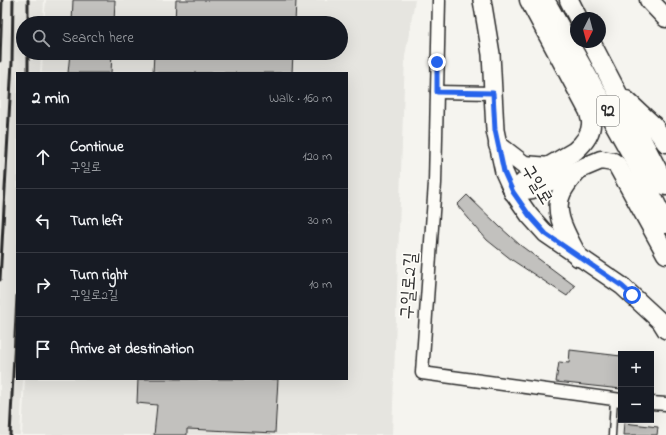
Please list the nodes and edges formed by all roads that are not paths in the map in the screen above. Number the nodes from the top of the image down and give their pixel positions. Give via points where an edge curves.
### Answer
1 (439, 0) edge
2 (482, 0) edge
3 (529, 0) edge
4 (545, 0) edge
5 (569, 0) edge
6 (649, 0) edge
7 (575, 12) edge
8 (666, 18) edge
9 (594, 48) edge
10 (616, 90) junction
11 (437, 92) junction
12 (493, 93) junction
13 (666, 143) edge
14 (498, 145) junction
15 (550, 167) junction
16 (577, 171) junction
17 (666, 186) edge
18 (513, 192) junction
19 (666, 224) edge
20 (666, 254) edge
21 (578, 257) junction
22 (666, 330) edge
23 (617, 399) edge
24 (654, 403) edge
25 (666, 404) edge
26 (612, 435) edge

1 - 11 street, 구일로2길
2 - 12 main road, 구일로 via 491,54
3 - 15 main road via 589,112 591,123 591,129 582,145
4 - 19 main road, 92 via 634,159
5 - 7 main road
6 - 8 main road
9 - 10 main road, 92
10 - 13 main road via 653,124
10 - 17 main road, 92
11 - 12 street
11 - 23 street, 구일로2길 via 435,183 422,373
12 - 14 main road, 구일로
14 - 15 main road via 524,165
14 - 18 main road, 구일로 via 504,172
15 - 18 main road via 527,179
16 - 18 main road via 532,189
16 - 20 main road via 601,160 613,162
16 - 21 main road via 562,192 559,211
18 - 21 main road, 구일로 via 546,234
21 - 22 main road, 구일로 via 622,286 661,322
23 - 26 lane
24 - 25 street

